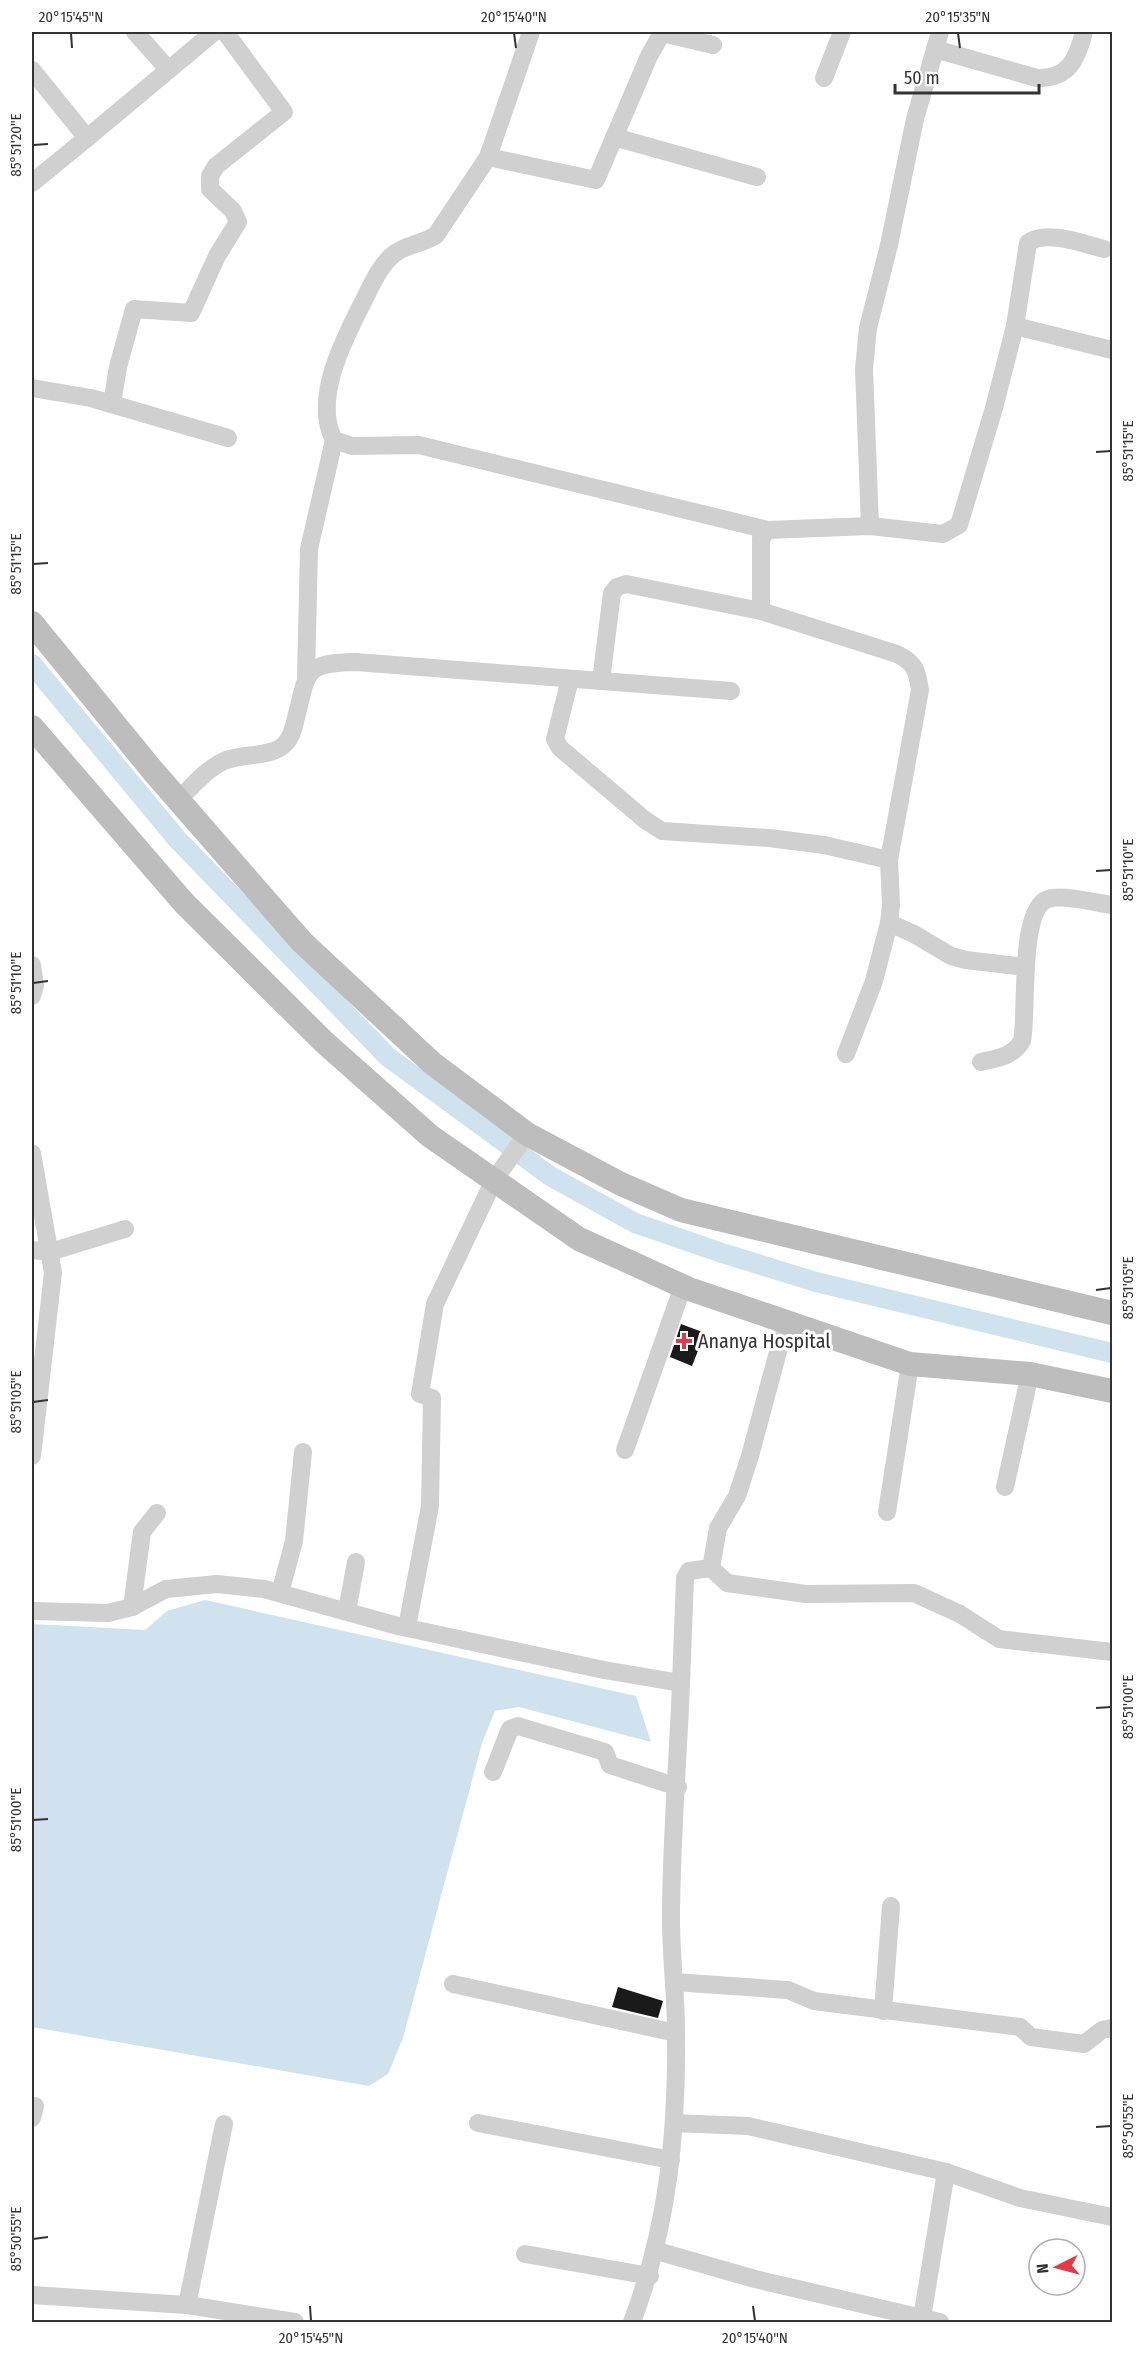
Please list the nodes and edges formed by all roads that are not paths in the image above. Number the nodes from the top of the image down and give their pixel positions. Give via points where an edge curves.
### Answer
1 (135, 32) edge
2 (214, 32) edge
3 (225, 32) edge
4 (531, 32) edge
5 (842, 32) edge
6 (940, 32) edge
7 (1084, 32) edge
8 (713, 45) dead end
9 (935, 49) junction
10 (167, 68) junction
11 (32, 70) edge
12 (824, 78) dead end
13 (614, 137) junction
14 (87, 138) junction
15 (488, 157) junction
16 (757, 177) dead end
17 (32, 183) edge
18 (1104, 249) dead end
19 (1015, 326) junction
20 (1113, 350) edge
21 (32, 388) edge
22 (112, 404) junction
23 (228, 438) dead end
24 (334, 440) junction
25 (870, 526) junction
26 (768, 530) junction
27 (761, 611) junction
28 (32, 623) edge
29 (306, 676) junction
30 (570, 679) junction
31 (601, 681) junction
32 (731, 691) dead end
33 (32, 727) edge
34 (178, 800) junction
35 (889, 860) junction
36 (1113, 905) edge
37 (889, 923) junction
38 (32, 965) edge
39 (1026, 967) junction
40 (32, 996) edge
41 (846, 1054) dead end
42 (981, 1062) dead end
43 (525, 1138) junction
44 (32, 1153) edge
45 (498, 1174) junction
46 (125, 1229) dead end
47 (32, 1250) edge
48 (50, 1252) junction
49 (683, 1286) junction
50 (1113, 1313) edge
51 (786, 1322) junction
52 (910, 1364) junction
53 (1030, 1374) junction
54 (1113, 1391) edge
55 (625, 1450) dead end
56 (303, 1452) dead end
57 (32, 1456) edge
58 (1005, 1487) dead end
59 (887, 1512) dead end
60 (157, 1513) dead end
61 (356, 1562) dead end
62 (711, 1568) junction
63 (280, 1593) junction
64 (132, 1607) junction
65 (32, 1611) edge
66 (347, 1611) junction
67 (407, 1628) junction
68 (1113, 1652) edge
69 (681, 1683) junction
70 (493, 1772) dead end
71 (678, 1787) junction
72 (891, 1906) dead end
73 (675, 1982) junction
74 (453, 1983) dead end
75 (883, 2011) junction
76 (1113, 2028) edge
77 (676, 2033) junction
78 (478, 2123) dead end
79 (674, 2123) junction
80 (224, 2124) dead end
81 (671, 2160) junction
82 (946, 2172) junction
83 (1113, 2217) edge
84 (657, 2251) junction
85 (525, 2254) dead end
86 (650, 2276) junction
87 (32, 2295) edge
88 (187, 2305) junction
89 (214, 2316) edge
90 (922, 2318) junction
91 (295, 2322) edge
92 (632, 2322) edge
93 (940, 2322) edge

1 - 10 street
2 - 10 street
3 - 22 street via 284,112 216,166 210,176 210,189 233,211 238,222 217,256 191,313 134,309
4 - 15 street
5 - 12 street
6 - 9 street
7 - 9 street via 1068,67 1060,75 1048,78
8 - 13 street via 662,33
9 - 25 street via 915,119 868,328 864,369
10 - 14 street
11 - 14 street
13 - 15 street via 596,180
13 - 16 street
14 - 17 street
15 - 24 street via 436,235 394,254 378,272 339,349 329,390 327,422
18 - 19 street via 1048,237 1034,238 1028,243
19 - 20 street
19 - 25 street via 959,525 943,534
21 - 22 street
22 - 23 street
24 - 26 street via 352,446 419,445
24 - 29 street via 309,549
25 - 26 street
26 - 27 street via 761,538
27 - 31 street via 632,585 617,587 612,593
27 - 35 street via 897,654 912,662 917,670 920,690
28 - 34 street
29 - 30 street via 313,668 327,663 356,662
29 - 34 street via 287,743 278,749 223,761
30 - 31 street
30 - 35 street via 556,732 560,748 662,831 824,845
31 - 32 street
33 - 45 street via 184,903 324,1042 430,1136
34 - 43 street via 302,942 432,1063
35 - 37 street
36 - 39 street via 1046,899 1033,914
37 - 39 street via 951,956
37 - 41 street via 874,981
38 - 40 street
39 - 42 street via 1022,1041 1007,1056
43 - 45 street
43 - 50 street via 681,1210
44 - 48 street
45 - 49 street via 579,1239
45 - 67 street via 435,1304 420,1394 432,1398 430,1506
46 - 48 street
47 - 48 street
48 - 57 street via 53,1272
49 - 51 street
49 - 55 street
51 - 52 street
51 - 62 street via 737,1496 718,1528
52 - 53 street
52 - 59 street
53 - 54 street
53 - 58 street
56 - 63 street via 294,1541
60 - 64 street via 142,1532
61 - 66 street
62 - 68 street via 727,1583 806,1594 914,1593 960,1614 999,1639
62 - 69 street via 689,1571 685,1578
63 - 64 street via 217,1584 166,1589
63 - 66 street
64 - 65 street via 108,1613
66 - 67 street
67 - 69 street
69 - 71 street
70 - 71 street via 505,1737 518,1726 605,1752 610,1765
71 - 73 street via 670,1920
72 - 75 street
73 - 75 street via 788,1990 813,2001
73 - 77 street
74 - 77 street
75 - 76 street via 1020,2027 1031,2037 1084,2044
77 - 79 street
78 - 81 street
79 - 81 street
79 - 82 street via 748,2126
80 - 88 street
81 - 84 street
82 - 83 street via 1020,2198
82 - 90 street
84 - 86 street
84 - 90 street
85 - 86 street
86 - 92 street
87 - 88 street
88 - 89 street
89 - 91 street
90 - 93 street

